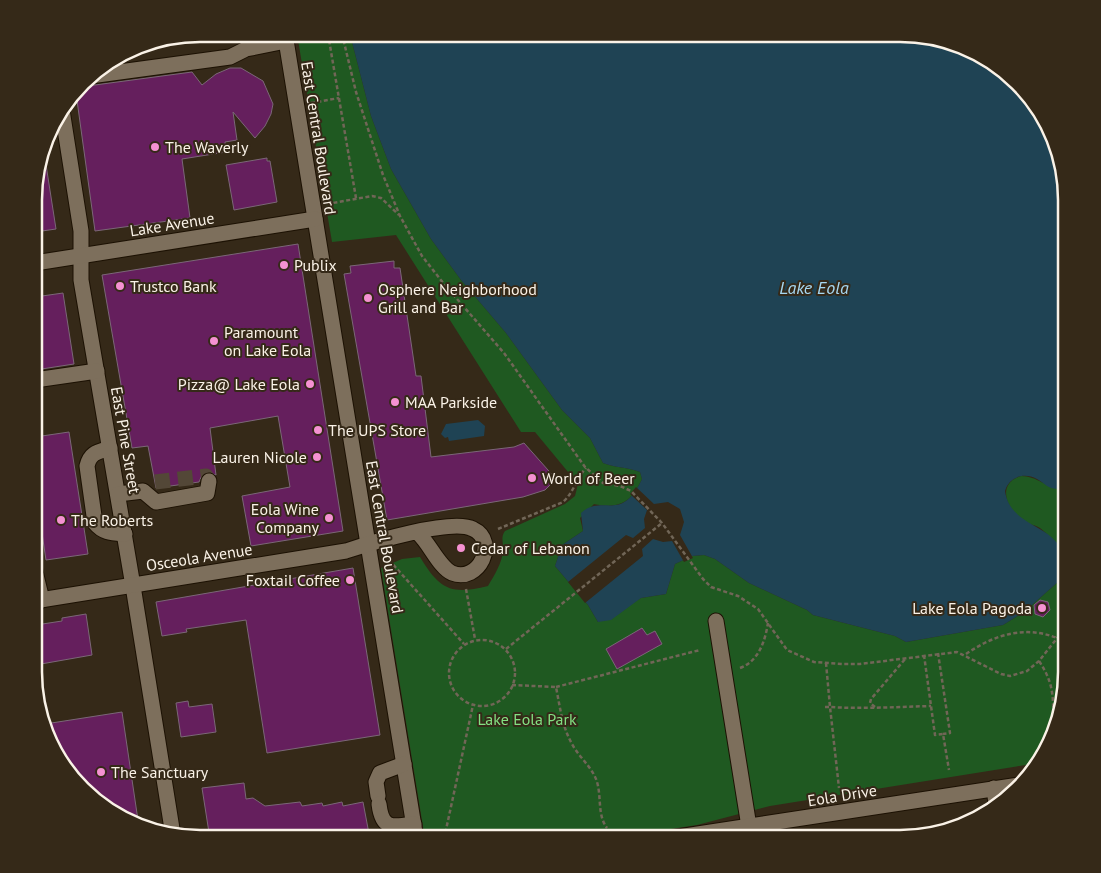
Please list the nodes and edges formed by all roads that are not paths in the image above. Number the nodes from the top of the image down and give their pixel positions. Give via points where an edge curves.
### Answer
1 (266, 43) edge
2 (286, 43) edge
3 (106, 74) edge
4 (64, 121) edge
5 (315, 219) junction
6 (81, 256) junction
7 (42, 262) edge
8 (96, 371) junction
9 (42, 379) edge
10 (110, 448) junction
11 (208, 481) dead end
12 (118, 494) junction
13 (418, 532) dead end
14 (124, 534) junction
15 (368, 544) junction
16 (133, 586) junction
17 (43, 599) edge
18 (716, 621) dead end
19 (404, 764) junction
20 (1010, 786) edge
21 (994, 788) junction
22 (995, 798) edge
23 (414, 824) junction
24 (172, 827) edge
25 (415, 830) edge
26 (750, 830) edge
27 (766, 830) edge

1 - 3 street via 230,57
2 - 5 street, East Central Boulevard
4 - 6 street, East Pine Street via 81,231
5 - 6 street, Lake Avenue
5 - 15 street, East Central Boulevard
6 - 7 street, Lake Avenue
6 - 8 street, East Pine Street via 81,280
8 - 9 street
8 - 10 street, East Pine Street
10 - 12 street, East Pine Street
10 - 14 street via 94,453 87,466 94,523 107,532
11 - 12 street via 209,490 203,495 156,502 149,487
12 - 14 street, East Pine Street
13 - 15 street, Osceola Avenue
14 - 16 street, East Pine Street
15 - 16 street, Osceola Avenue
15 - 19 street, East Central Boulevard
16 - 17 street, Osceola Avenue
16 - 24 street, East Pine Street
18 - 26 street
19 - 23 street, East Central Boulevard
19 - 23 street via 380,773 376,782 380,817 387,825
20 - 21 street, Eola Drive
21 - 22 street
21 - 27 street, Eola Drive
23 - 25 street, East Central Boulevard

